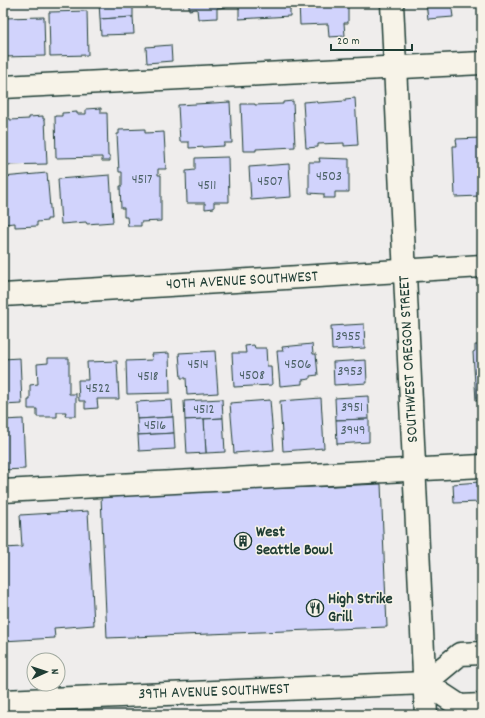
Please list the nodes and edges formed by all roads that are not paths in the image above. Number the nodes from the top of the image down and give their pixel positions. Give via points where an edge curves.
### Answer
1 (392, 3) edge
2 (482, 63) edge
3 (395, 68) junction
4 (3, 87) edge
5 (482, 266) edge
6 (405, 271) junction
7 (3, 295) edge
8 (482, 466) edge
9 (415, 469) junction
10 (3, 491) edge
11 (482, 653) edge
12 (425, 683) junction
13 (3, 701) edge
14 (482, 705) edge
15 (50, 707) edge
16 (426, 715) edge

1 - 3 street, SOUTHWEST OREGON STREET
2 - 3 street
3 - 4 street
3 - 6 street, SOUTHWEST OREGON STREET
5 - 6 street, 40TH AVENUE SOUTHWEST
6 - 7 street, 40TH AVENUE SOUTHWEST
6 - 9 street, SOUTHWEST OREGON STREET
8 - 9 street
9 - 10 street
9 - 12 street, SOUTHWEST OREGON STREET
11 - 12 street via 460,654
12 - 14 street via 460,706
12 - 15 street, 39TH AVENUE SOUTHWEST
12 - 16 street, SOUTHWEST OREGON STREET
13 - 15 street, 39TH AVENUE SOUTHWEST

